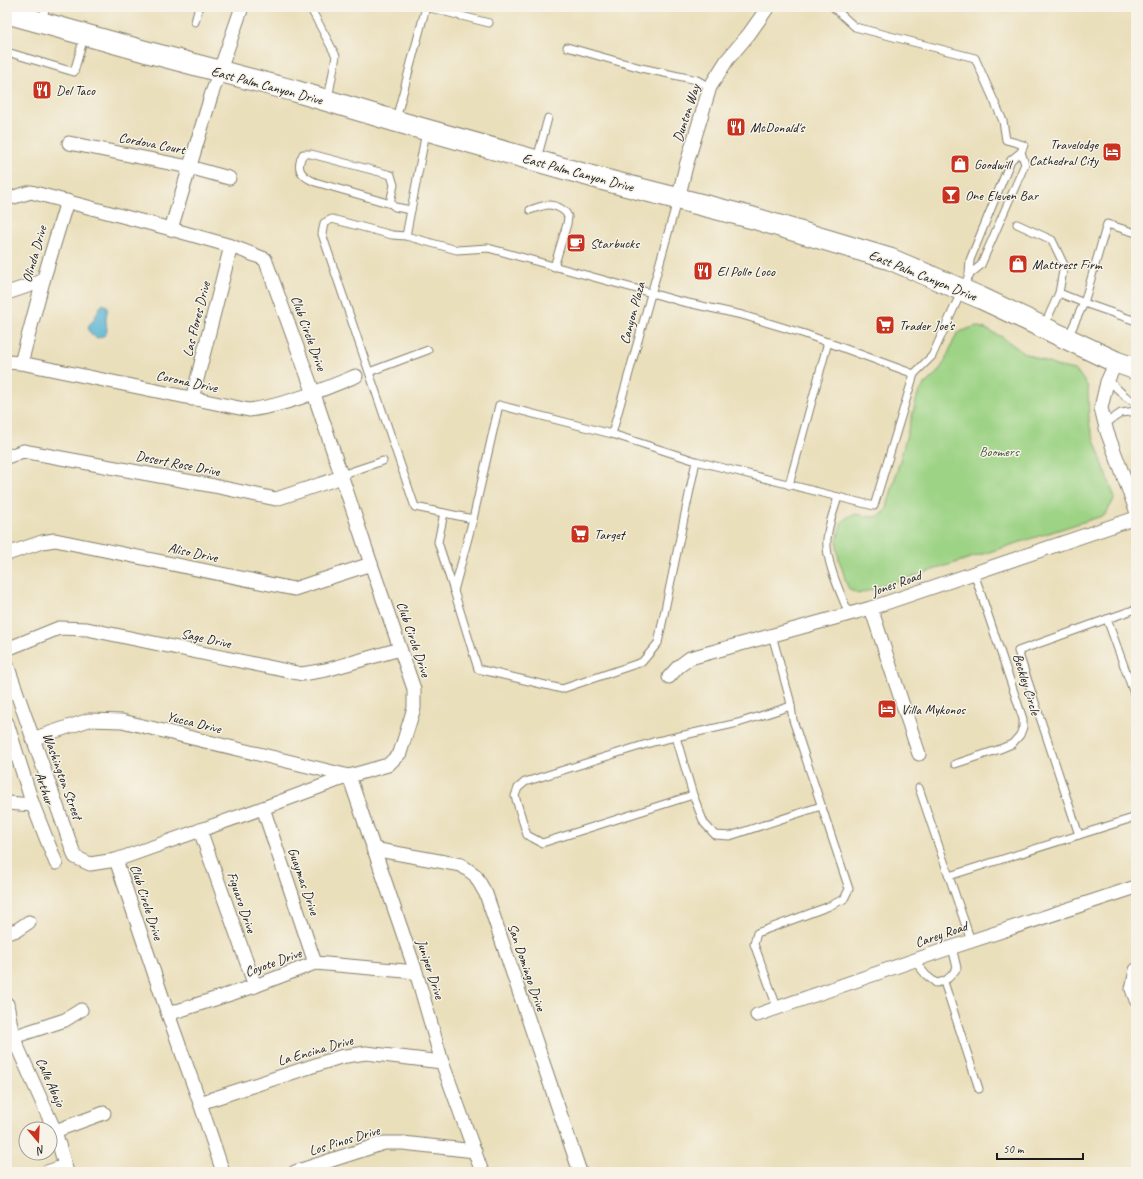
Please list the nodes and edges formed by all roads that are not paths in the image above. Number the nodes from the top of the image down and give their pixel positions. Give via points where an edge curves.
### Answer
1 (199, 7) edge
2 (242, 7) edge
3 (310, 7) edge
4 (425, 7) edge
5 (768, 7) edge
6 (833, 7) edge
7 (7, 13) edge
8 (44, 15) edge
9 (195, 22) dead end
10 (489, 23) dead end
11 (85, 35) junction
12 (567, 47) dead end
13 (7, 52) edge
14 (219, 72) junction
15 (710, 87) junction
16 (327, 101) junction
17 (548, 118) dead end
18 (395, 121) junction
19 (426, 130) junction
20 (69, 143) dead end
21 (1021, 152) junction
22 (537, 160) junction
23 (190, 167) junction
24 (229, 178) dead end
25 (7, 199) edge
26 (678, 199) junction
27 (67, 201) junction
28 (391, 204) junction
29 (411, 210) junction
30 (530, 210) dead end
31 (1017, 224) dead end
32 (171, 229) junction
33 (1136, 233) edge
34 (406, 236) junction
35 (976, 244) junction
36 (231, 246) junction
37 (988, 249) junction
38 (554, 266) junction
39 (43, 281) junction
40 (966, 282) junction
41 (7, 293) edge
42 (651, 293) junction
43 (1059, 293) junction
44 (1084, 303) junction
45 (1136, 321) edge
46 (1043, 328) junction
47 (1067, 339) junction
48 (828, 342) junction
49 (428, 350) dead end
50 (7, 362) edge
51 (21, 363) junction
52 (1136, 369) edge
53 (1112, 371) junction
54 (369, 372) junction
55 (914, 374) junction
56 (356, 376) dead end
57 (314, 394) junction
58 (192, 399) junction
59 (1136, 403) edge
60 (1136, 411) edge
61 (1105, 424) junction
62 (612, 434) junction
63 (7, 456) edge
64 (383, 461) dead end
65 (696, 461) junction
66 (342, 476) junction
67 (789, 485) junction
68 (838, 497) junction
69 (1136, 510) edge
70 (444, 513) junction
71 (1136, 518) edge
72 (473, 519) junction
73 (7, 554) edge
74 (371, 564) junction
75 (974, 573) junction
76 (454, 591) junction
77 (871, 608) junction
78 (1136, 609) edge
79 (849, 614) junction
80 (1108, 619) junction
81 (772, 635) junction
82 (7, 649) edge
83 (400, 649) junction
84 (7, 665) edge
85 (669, 677) dead end
86 (1136, 699) edge
87 (791, 706) junction
88 (7, 723) edge
89 (676, 737) junction
90 (32, 739) junction
91 (919, 754) dead end
92 (12, 757) edge
93 (956, 764) dead end
94 (349, 776) junction
95 (919, 788) dead end
96 (693, 795) junction
97 (7, 804) edge
98 (33, 805) junction
99 (821, 806) junction
100 (263, 808) junction
101 (1136, 817) edge
102 (200, 830) junction
103 (1079, 835) junction
104 (373, 849) junction
105 (116, 860) junction
106 (56, 863) dead end
107 (949, 876) junction
108 (1136, 887) edge
109 (29, 922) dead end
110 (7, 933) edge
111 (971, 941) junction
112 (952, 947) junction
113 (914, 960) junction
114 (315, 963) junction
115 (1136, 970) edge
116 (416, 972) junction
117 (944, 982) junction
118 (255, 986) junction
119 (1136, 1000) edge
120 (7, 1004) edge
121 (777, 1008) junction
122 (81, 1010) dead end
123 (168, 1014) junction
124 (757, 1015) dead end
125 (10, 1039) edge
126 (442, 1062) junction
127 (979, 1089) dead end
128 (200, 1103) junction
129 (104, 1113) dead end
130 (50, 1121) edge
131 (58, 1130) edge
132 (58, 1141) edge
133 (475, 1151) junction
134 (66, 1169) edge
135 (47, 1172) edge
136 (223, 1172) edge
137 (295, 1172) edge
138 (482, 1172) edge
139 (580, 1172) edge

1 - 9 lane
2 - 14 street
3 - 16 lane via 336,56
4 - 10 lane
4 - 18 lane
5 - 15 street, Dunton Way via 727,60
6 - 21 lane via 855,27 975,58 1003,121 1006,140 1024,145
7 - 8 main road, East Palm Canyon Drive
8 - 11 main road, East Palm Canyon Drive
11 - 13 lane via 74,72
11 - 14 main road, East Palm Canyon Drive
12 - 15 lane via 641,68 697,80
14 - 16 main road, East Palm Canyon Drive
14 - 23 street
15 - 26 street, Dunton Way
16 - 18 main road, East Palm Canyon Drive
17 - 22 lane
18 - 19 main road, East Palm Canyon Drive
19 - 22 main road, East Palm Canyon Drive
19 - 29 lane
20 - 23 street, Cordova Court
21 - 35 lane via 1011,160
21 - 37 lane via 1025,164
22 - 26 main road, East Palm Canyon Drive
23 - 24 street, Cordova Court
23 - 32 street
25 - 27 street, Club Circle Drive via 31,192
26 - 40 main road, East Palm Canyon Drive via 753,218
26 - 42 lane, Canyon Plaza
27 - 32 street, Club Circle Drive
27 - 39 street, Olinda Drive
28 - 28 lane via 305,178 299,161 303,154 311,154 391,175 394,185
28 - 29 lane via 394,207
29 - 34 lane
30 - 38 lane via 550,205 564,212 568,218
31 - 43 lane via 1052,240 1064,265
32 - 36 street, Club Circle Drive
33 - 44 lane via 1108,224
34 - 38 lane via 457,250 488,248
34 - 54 lane via 392,235 332,219 324,223 322,234
35 - 37 lane
35 - 40 lane
36 - 57 street, Club Circle Drive via 265,259
36 - 58 street, Las Flores Drive
37 - 40 lane via 981,265
38 - 42 lane
39 - 41 street
39 - 51 street, Olinda Drive
40 - 46 main road, East Palm Canyon Drive
40 - 55 lane via 932,356
42 - 48 lane via 742,315
42 - 62 lane, Canyon Plaza
43 - 44 lane
43 - 46 lane
44 - 45 lane
44 - 47 lane
46 - 47 main road, East Palm Canyon Drive
47 - 53 main road, East Palm Canyon Drive
48 - 55 lane
48 - 67 lane
49 - 54 lane
50 - 51 street, Corona Drive
51 - 58 street, Corona Drive
52 - 53 main road, East Palm Canyon Drive
53 - 59 lane via 1125,396
53 - 61 street via 1101,408
54 - 70 lane via 415,506
55 - 68 lane via 874,506
56 - 57 street, Corona Drive
57 - 58 street, Corona Drive via 269,408 249,410
57 - 66 street, Club Circle Drive
60 - 61 lane via 1121,413
61 - 69 street
62 - 65 lane
62 - 72 lane via 499,405
63 - 66 street, Desert Rose Drive via 23,451 276,499
64 - 66 lane
65 - 67 lane
65 - 76 lane via 658,643 642,662 562,689 478,669
66 - 74 street, Club Circle Drive
67 - 68 lane
68 - 79 lane via 827,540 828,555
70 - 72 lane
70 - 76 lane via 438,542
71 - 75 street, Jones Road
72 - 76 lane
73 - 74 street, Aliso Drive via 55,540 294,589
74 - 83 street, Club Circle Drive
75 - 77 street, Jones Road
75 - 93 lane, Beckley Circle via 1023,727 1012,744
77 - 79 street, Jones Road
77 - 91 street
78 - 80 lane
79 - 81 street, Jones Road
80 - 86 lane
80 - 103 lane via 1018,650
81 - 85 street, Jones Road via 690,658
81 - 87 lane
82 - 83 street, Sage Drive via 59,628 87,629 302,674 326,670
83 - 94 street, Club Circle Drive via 414,689 414,708 400,753 388,765
84 - 90 street, Washington Street
87 - 89 lane via 738,723
87 - 99 lane via 793,720
88 - 92 street, Arthur
89 - 96 lane
89 - 96 lane via 525,782 518,788 515,796 527,835 542,844
90 - 94 street, Yucca Drive via 89,720 122,721
90 - 105 street, Washington Street via 75,857 90,864
92 - 98 street, Arthur
94 - 100 street, Club Circle Drive
94 - 104 street, Juniper Drive
95 - 107 lane
96 - 99 lane via 704,823 716,835 730,836
97 - 98 street
98 - 106 street, Arthur
99 - 121 lane via 849,889 844,898 827,907 757,933 754,944
100 - 102 street, Club Circle Drive
100 - 114 street, Guaymas Drive
101 - 103 lane
102 - 105 street, Club Circle Drive
102 - 118 street, Figuaro Drive
103 - 107 lane
104 - 116 street, Juniper Drive
104 - 139 street, San Domingo Drive via 461,865 476,875 486,894
105 - 123 street, Club Circle Drive
107 - 111 lane
108 - 111 street, Carey Road
109 - 110 street
111 - 112 street, Carey Road
112 - 113 street, Carey Road
112 - 117 lane via 957,968
113 - 117 lane via 936,983
113 - 121 street, Carey Road
114 - 116 street, Coyote Drive
114 - 118 street, Coyote Drive
115 - 119 street via 1132,989
116 - 126 street, Juniper Drive
117 - 127 lane
118 - 123 street, Coyote Drive
120 - 125 street, Calle Abajo
121 - 124 street, Carey Road
122 - 125 street via 65,1020
123 - 128 street, Club Circle Drive
125 - 130 street, Calle Abajo
126 - 128 street, La Encina Drive via 366,1053 340,1057
126 - 133 street, Juniper Drive
128 - 136 street, Club Circle Drive
129 - 131 street
132 - 134 street, Calle Abajo
133 - 137 street, Los Pinos Drive via 384,1143
133 - 138 street, Juniper Drive
134 - 135 street

